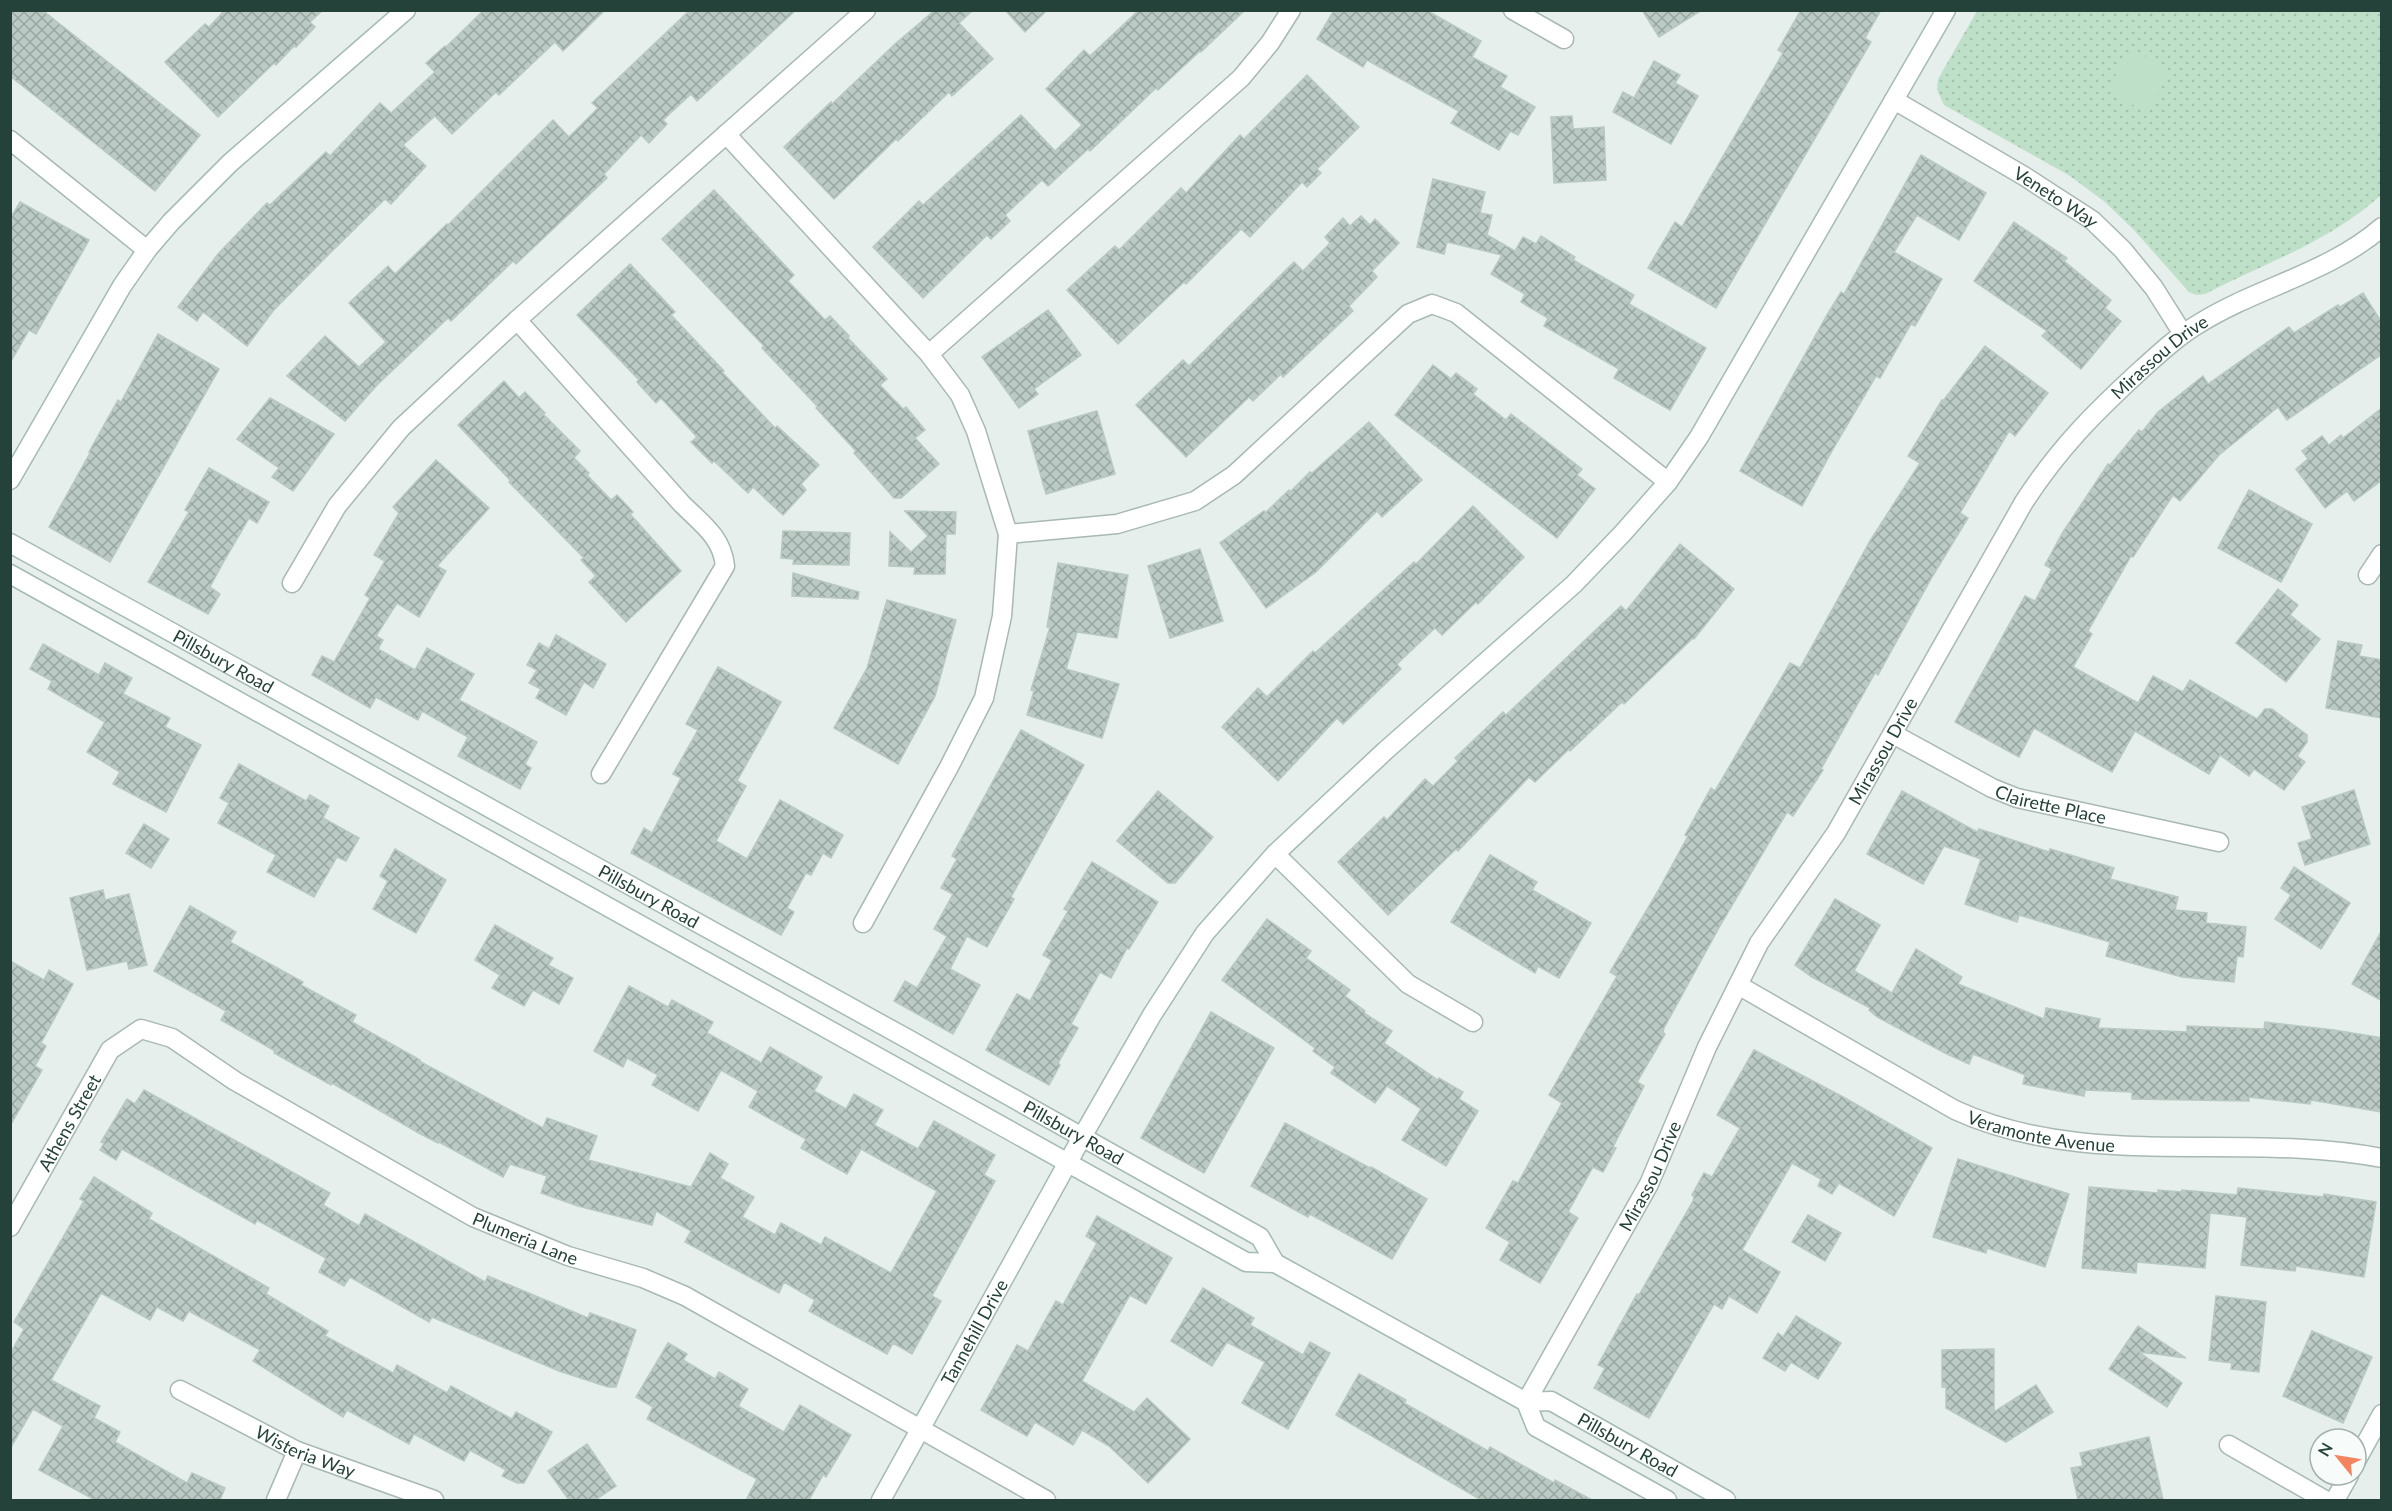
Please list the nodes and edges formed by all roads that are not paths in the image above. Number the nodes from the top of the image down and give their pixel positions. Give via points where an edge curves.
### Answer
1 (406, 10) edge
2 (866, 10) edge
3 (1291, 10) edge
4 (1513, 10) edge
5 (1946, 10) edge
6 (1564, 39) dead end
7 (1894, 100) junction
8 (726, 134) junction
9 (10, 140) edge
10 (2379, 234) edge
11 (147, 250) junction
12 (517, 320) junction
13 (2183, 334) junction
14 (928, 354) junction
15 (10, 480) edge
16 (1668, 482) junction
17 (1008, 534) junction
18 (10, 543) edge
19 (2382, 554) edge
20 (10, 574) edge
21 (2368, 575) dead end
22 (292, 583) dead end
23 (1893, 734) junction
24 (602, 774) dead end
25 (2219, 842) dead end
26 (1275, 854) junction
27 (863, 923) dead end
28 (1738, 985) junction
29 (1473, 1022) dead end
30 (141, 1029) joint
31 (1082, 1137) junction
32 (2382, 1158) edge
33 (1068, 1164) junction
34 (10, 1227) edge
35 (1275, 1263) junction
36 (180, 1390) dead end
37 (1526, 1402) junction
38 (2382, 1414) edge
39 (919, 1429) junction
40 (2368, 1439) edge
41 (2229, 1445) dead end
42 (297, 1451) junction
43 (276, 1500) edge
44 (434, 1500) edge
45 (881, 1500) edge
46 (1046, 1500) edge
47 (1666, 1500) edge
48 (1726, 1500) edge
49 (2325, 1500) edge

1 - 11 street via 230,163
2 - 8 street
3 - 14 street via 1241,78
4 - 6 street
5 - 7 street, Tannehill Drive
7 - 13 street, Veneto Way via 2092,220 2154,288
7 - 16 street, Tannehill Drive via 1699,437
8 - 12 street
8 - 14 street
9 - 11 street
10 - 13 street, Mirassou Drive
11 - 15 street via 122,286
12 - 22 street via 401,428 337,506
12 - 24 street via 723,549 725,566
13 - 23 street, Mirassou Drive via 2107,400 2049,465
14 - 17 street via 960,395 976,431
16 - 17 street via 1456,313 1432,304 1408,314 1234,475 1195,501 1117,524
16 - 26 street, Tannehill Drive via 1574,584
17 - 27 street via 1002,616 984,698
18 - 31 street, Pillsbury Road
19 - 21 street
20 - 33 street, Pillsbury Road
23 - 25 street, Clairette Place via 2017,798
23 - 28 street, Mirassou Drive via 1836,833 1760,943
26 - 29 street via 1408,984
26 - 31 street, Tannehill Drive via 1205,933 1152,1015
28 - 32 street, Veramonte Avenue via 1986,1125 2074,1143 2293,1148
28 - 37 street, Mirassou Drive via 1649,1184
30 - 34 street, Athens Street via 110,1050
30 - 39 street, Plumeria Lane via 172,1038 235,1081 473,1216 568,1256 643,1278 685,1296
31 - 33 street, Tannehill Drive
31 - 35 street, Pillsbury Road via 1260,1237
33 - 35 street, Pillsbury Road via 1246,1262
33 - 39 street, Tannehill Drive
35 - 37 street, Pillsbury Road
36 - 42 street, Wisteria Way
37 - 47 street, Pillsbury Road via 1536,1426
37 - 48 street, Pillsbury Road via 1551,1401
38 - 40 street
39 - 45 street, Tannehill Drive
39 - 46 street, Plumeria Lane
41 - 49 street
42 - 43 street
42 - 44 street, Wisteria Way

